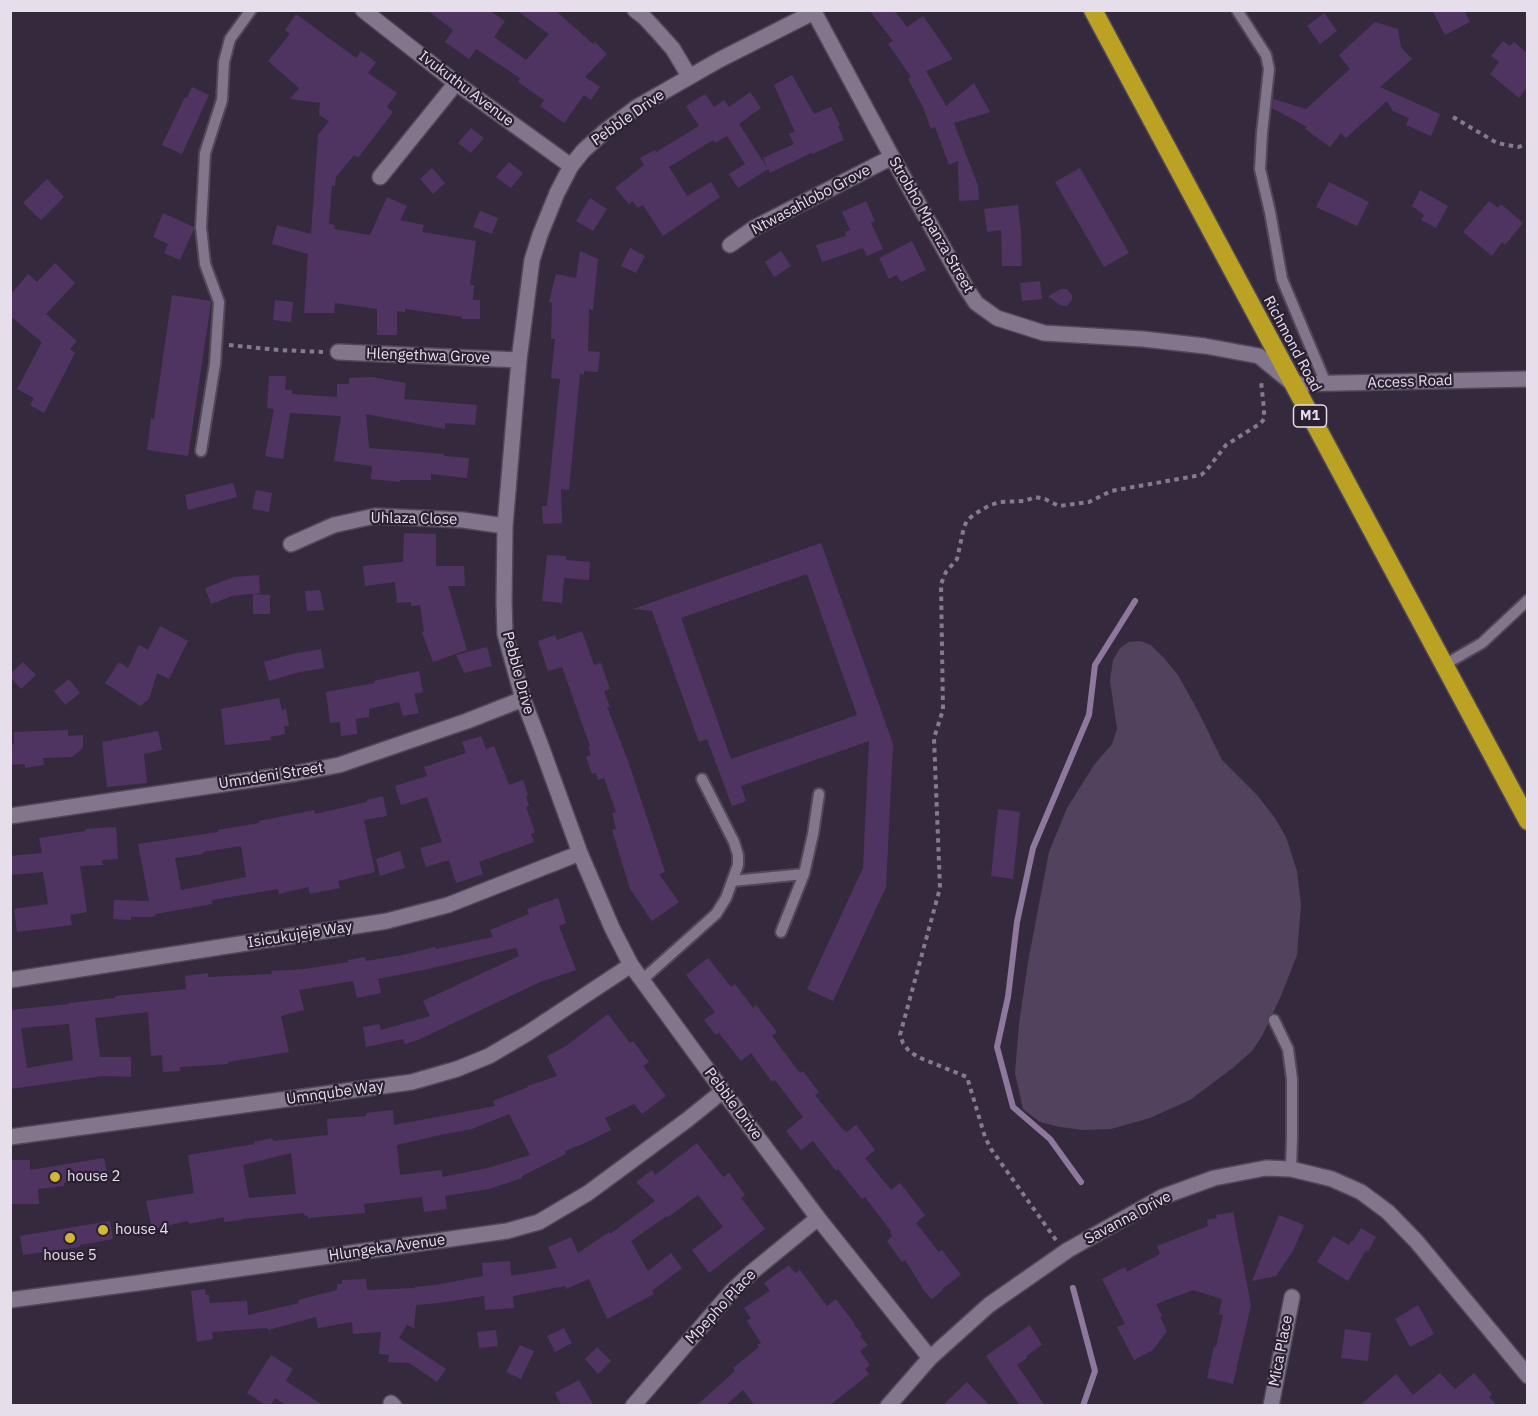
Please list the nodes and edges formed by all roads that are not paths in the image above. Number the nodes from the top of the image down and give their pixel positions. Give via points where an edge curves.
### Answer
1 (251, 10) edge
2 (363, 10) edge
3 (635, 10) edge
4 (1093, 10) edge
5 (1237, 10) edge
6 (813, 11) edge
7 (689, 76) junction
8 (456, 83) junction
9 (892, 157) junction
10 (571, 166) junction
11 (380, 177) dead end
12 (730, 245) dead end
13 (338, 352) road end
14 (519, 360) junction
15 (1527, 379) edge
16 (1293, 384) junction
17 (1326, 384) junction
18 (201, 451) dead end
19 (505, 526) junction
20 (291, 544) dead end
21 (1527, 600) edge
22 (1444, 665) junction
23 (523, 699) junction
24 (702, 778) dead end
25 (819, 794) dead end
26 (10, 816) edge
27 (1527, 820) edge
28 (580, 853) junction
29 (804, 874) junction
30 (732, 881) junction
31 (782, 933) dead end
32 (631, 965) junction
33 (10, 980) edge
34 (642, 980) junction
35 (1274, 1020) dead end
36 (723, 1091) junction
37 (10, 1137) edge
38 (1291, 1169) junction
39 (818, 1218) junction
40 (1292, 1297) dead end
41 (10, 1300) edge
42 (930, 1358) junction
43 (1527, 1376) edge
44 (633, 1406) edge
45 (888, 1406) edge
46 (1271, 1406) edge

1 - 18 lane via 230,39 222,100 205,153 201,226 205,264 219,302 215,364
2 - 8 street, Ivukuthu Avenue
3 - 7 street via 665,40
4 - 16 highway, Richmond Road / M1
5 - 17 lane via 1266,55 1269,69 1260,169 1282,279
6 - 7 street, Pebble Drive
6 - 9 street, Strobho Mpanza Street
7 - 10 street, Pebble Drive via 604,132
8 - 10 street, Ivukuthu Avenue
8 - 11 street
9 - 12 street, Ntwasahlobo Grove via 754,228
9 - 16 street, Strobho Mpanza Street via 976,303 997,318 1044,333 1143,339 1259,356
10 - 14 street, Pebble Drive via 532,260
13 - 14 street, Hlengethwa Grove
14 - 19 street, Pebble Drive
15 - 17 street, Access Road
16 - 17 street, Access Road
16 - 22 highway, Richmond Road / M1
19 - 20 street, Uhlaza Close via 375,516 334,525
19 - 23 street, Pebble Drive via 506,634
21 - 22 lane via 1482,643
22 - 27 highway, Richmond Road / M1
23 - 26 street, Umndeni Street via 339,765
23 - 28 street, Pebble Drive
24 - 30 lane via 738,855
25 - 29 lane
28 - 32 street, Pebble Drive
28 - 33 street, Isicukujeje Way via 448,905 387,921
29 - 30 lane
29 - 31 lane
30 - 34 lane via 716,914
32 - 34 street, Pebble Drive
32 - 37 street, Umnqube Way via 489,1056 412,1082
34 - 36 street, Pebble Drive
35 - 38 lane via 1288,1049 1292,1079
36 - 39 street, Pebble Drive
36 - 41 street, Hlungeka Avenue via 588,1193 539,1222 507,1231
38 - 42 street, Savanna Drive via 1266,1168 1214,1178 1162,1197 1065,1253 989,1305
38 - 43 street, Savanna Drive via 1361,1191 1388,1212 1418,1242
39 - 42 street, Pebble Drive
39 - 44 street, Mpepho Place via 732,1290
40 - 46 street, Mica Place
42 - 45 street, Savanna Drive

